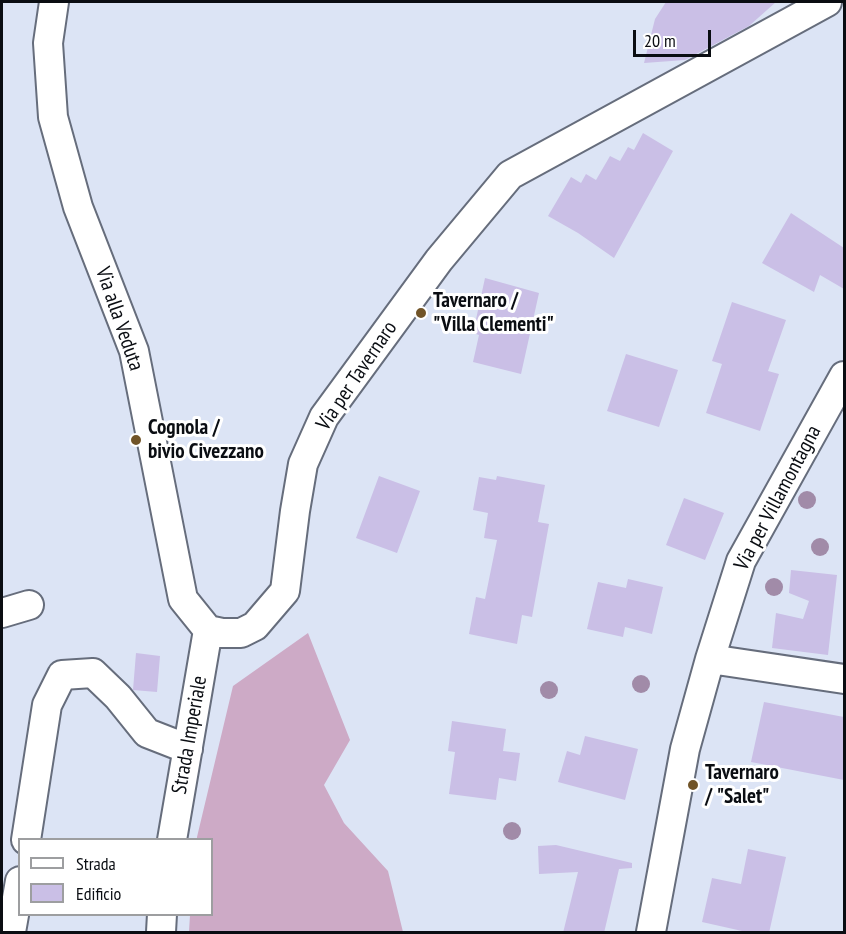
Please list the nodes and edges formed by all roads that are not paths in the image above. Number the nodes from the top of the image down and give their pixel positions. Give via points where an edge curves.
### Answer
1 (54, 2) edge
2 (827, 2) edge
3 (844, 376) edge
4 (29, 605) dead end
5 (2, 613) edge
6 (208, 630) junction
7 (710, 659) junction
8 (844, 679) edge
9 (188, 749) junction
10 (26, 838) edge
11 (172, 838) edge
12 (18, 893) edge
13 (162, 916) edge
14 (11, 933) edge
15 (161, 933) edge
16 (651, 933) edge

1 - 6 street, Via alla Veduta via 48,43 53,117 78,207 134,351 183,599
2 - 6 street, Via per Tavernaro via 510,175 439,260 324,417 303,464 285,591 255,626 241,633
3 - 7 street, Via per Villamontagna via 741,561
4 - 5 street
6 - 9 street, Strada Imperiale
7 - 8 street
7 - 16 street, Via per Villamontagna via 685,749
9 - 10 street via 147,733 93,673 62,675 48,705
9 - 11 street, Strada Imperiale
12 - 14 street
13 - 15 street

